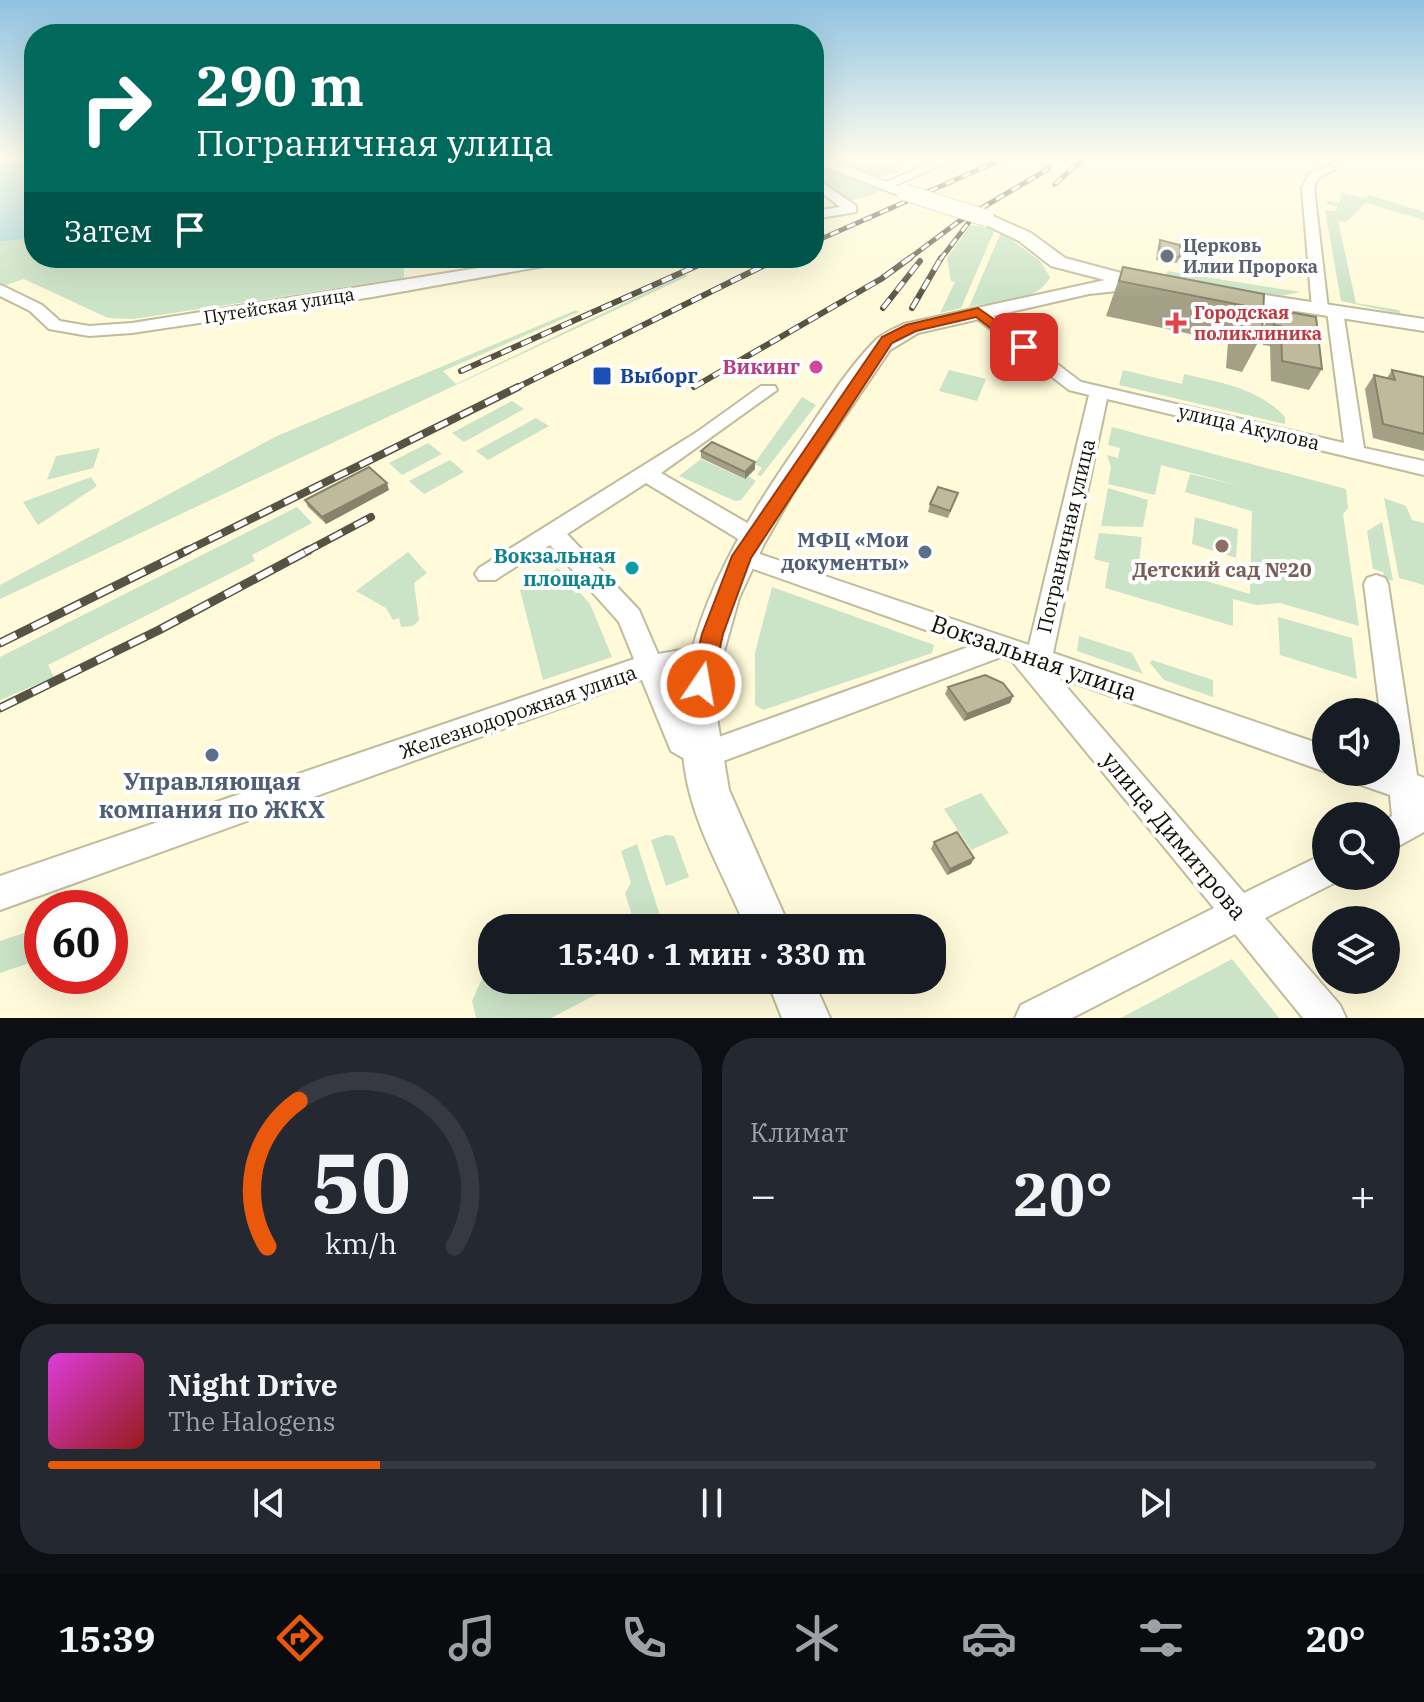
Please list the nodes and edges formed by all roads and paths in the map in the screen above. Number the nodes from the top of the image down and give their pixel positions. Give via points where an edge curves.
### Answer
1 (845, 205) edge
2 (943, 205) edge
3 (1311, 205) edge
4 (824, 213) edge
5 (1058, 262) junction
6 (509, 268) edge
7 (0, 290) edge
8 (1201, 291) edge
9 (1057, 295) junction
10 (1328, 310) junction
11 (978, 312) junction
12 (1424, 325) edge
13 (768, 390) dead end
14 (1098, 396) junction
15 (1355, 452) junction
16 (1424, 468) edge
17 (647, 474) junction
18 (552, 533) junction
19 (747, 546) junction
20 (487, 574) dead end
21 (1376, 584) dead end
22 (705, 657) junction
23 (1024, 657) junction
24 (651, 667) junction
25 (1312, 754) edge
26 (702, 756) junction
27 (1414, 789) edge
28 (1406, 825) edge
29 (1312, 876) edge
30 (0, 893) edge
31 (1239, 913) junction
32 (762, 914) edge
33 (796, 994) edge
34 (806, 1018) edge
35 (1034, 1018) edge
36 (1327, 1018) edge

1 - 4 street via 851,209
2 - 5 main road, bridge via 1025,237
3 - 10 street
5 - 9 main road via 1068,278
5 - 9 main road via 1152,283 1103,285
6 - 7 street, Путейская улица via 89,331 55,325 36,308
8 - 10 main road
9 - 11 main road
10 - 12 main road
10 - 15 street
11 - 14 street, улица Акулова via 1075,386
11 - 19 main road via 911,328 887,340
13 - 17 street
14 - 15 street, улица Акулова
14 - 23 street, Пограничная улица
15 - 16 street, улица Акулова
17 - 18 street
17 - 19 street, Вокзальная улица
18 - 20 street
18 - 24 street via 630,617
19 - 22 main road
19 - 23 street, Вокзальная улица
21 - 27 street
22 - 24 street, Железнодорожная улица
22 - 26 main road via 699,711
23 - 25 street, Вокзальная улица
23 - 26 street
23 - 31 street, улица Димитрова
24 - 26 street via 681,742
24 - 30 street, Железнодорожная улица
26 - 32 main road via 709,788
27 - 28 street
29 - 31 street
31 - 35 street
31 - 36 street, улица Димитрова
33 - 34 main road

